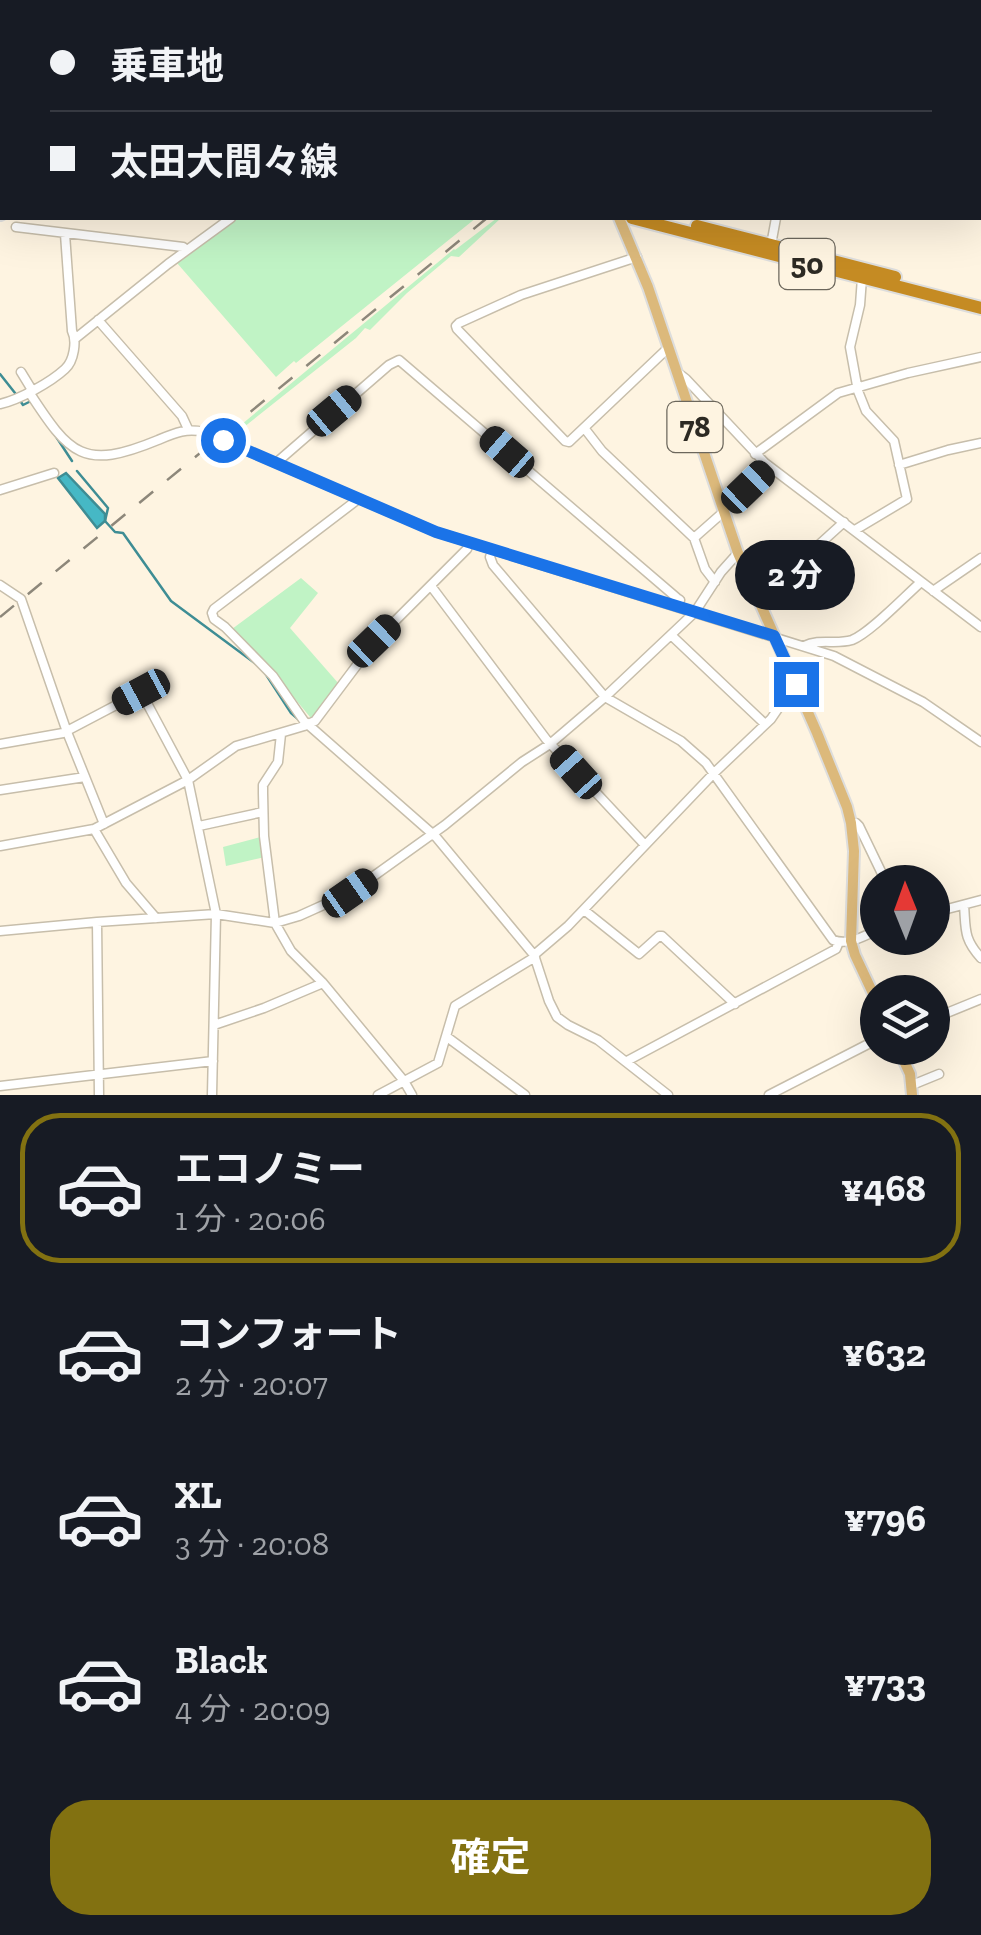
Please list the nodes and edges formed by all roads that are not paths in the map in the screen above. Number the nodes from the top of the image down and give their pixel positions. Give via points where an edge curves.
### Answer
1 (228, 220) edge
2 (620, 220) edge
3 (641, 220) edge
4 (672, 220) edge
5 (776, 220) edge
6 (16, 227) dead end
7 (65, 234) junction
8 (186, 250) junction
9 (770, 250) junction
10 (637, 257) junction
11 (862, 278) junction
12 (981, 300) edge
13 (981, 308) edge
14 (98, 320) junction
15 (76, 338) junction
16 (668, 348) junction
17 (981, 358) edge
18 (21, 372) dead end
19 (677, 372) junction
20 (858, 387) junction
21 (31, 391) junction
22 (0, 404) edge
23 (188, 429) junction
24 (585, 429) junction
25 (981, 443) edge
26 (756, 454) junction
27 (276, 463) junction
28 (900, 465) junction
29 (769, 467) junction
30 (54, 473) dead end
31 (0, 490) edge
32 (357, 500) junction
33 (724, 511) junction
34 (844, 522) junction
35 (854, 530) junction
36 (694, 538) junction
37 (469, 544) junction
38 (492, 550) junction
39 (738, 554) junction
40 (981, 558) edge
41 (715, 582) junction
42 (921, 582) junction
43 (0, 586) edge
44 (431, 586) junction
45 (932, 591) junction
46 (758, 600) junction
47 (678, 607) junction
48 (694, 612) junction
49 (981, 628) edge
50 (671, 635) junction
51 (774, 636) junction
52 (804, 646) junction
53 (797, 688) junction
54 (605, 696) junction
55 (765, 724) junction
56 (309, 725) junction
57 (67, 732) junction
58 (281, 734) junction
59 (981, 742) edge
60 (0, 744) edge
61 (550, 744) junction
62 (714, 773) junction
63 (86, 777) junction
64 (188, 780) junction
65 (0, 790) edge
66 (263, 812) junction
67 (852, 823) junction
68 (104, 824) junction
69 (199, 826) junction
70 (94, 829) junction
71 (432, 833) junction
72 (646, 845) junction
73 (0, 846) edge
74 (878, 865) edge
75 (981, 900) edge
76 (964, 905) junction
77 (950, 908) edge
78 (584, 910) junction
79 (216, 914) junction
80 (156, 918) junction
81 (97, 922) junction
82 (275, 923) junction
83 (0, 931) edge
84 (860, 937) edge
85 (846, 942) junction
86 (534, 956) junction
87 (981, 958) edge
88 (864, 975) edge
89 (323, 983) junction
90 (981, 999) edge
91 (735, 1004) junction
92 (950, 1012) edge
93 (214, 1025) junction
94 (447, 1037) junction
95 (860, 1048) edge
96 (627, 1060) junction
97 (213, 1061) junction
98 (906, 1065) edge
99 (98, 1074) junction
100 (940, 1074) dead end
101 (404, 1081) junction
102 (0, 1086) edge
103 (912, 1090) edge
104 (99, 1095) edge
105 (212, 1095) edge
106 (378, 1095) edge
107 (412, 1095) edge
108 (525, 1095) edge
109 (668, 1095) edge
110 (768, 1095) edge

1 - 8 street
2 - 10 main road, 78
3 - 9 highway, 50
4 - 9 highway, 50
5 - 9 street
6 - 7 street
7 - 8 street
7 - 15 street
8 - 14 street
9 - 11 highway, 50
9 - 12 highway, 50
10 - 16 main road, 78
10 - 24 street via 456,326 564,441
11 - 13 highway, 50
11 - 20 street via 850,348
14 - 15 street
14 - 23 street
15 - 21 street via 66,368
16 - 19 main road, 78
16 - 24 street
17 - 20 street
18 - 21 street
19 - 26 street
19 - 33 main road, 78
20 - 26 street via 836,394
20 - 28 street via 866,411 894,442
21 - 22 street
21 - 23 street via 63,440 84,454 130,450
23 - 27 street
24 - 36 street
25 - 28 street
26 - 29 street
27 - 32 street
27 - 47 street via 399,360 677,598
28 - 35 street via 907,499
29 - 33 street
29 - 34 street
30 - 31 street
32 - 37 street
32 - 56 street via 212,613
33 - 36 street
33 - 39 main road, 78
34 - 35 street
34 - 46 street
35 - 42 street
36 - 41 street
37 - 38 street
37 - 44 street
38 - 47 street
38 - 54 street via 493,565
39 - 41 street
39 - 46 main road, 78
40 - 45 street
41 - 48 street
42 - 45 street
42 - 52 street via 860,636
43 - 57 street via 22,599
44 - 56 street via 374,641
44 - 61 street
45 - 49 street
46 - 51 main road, 78
47 - 48 street
48 - 50 street
48 - 51 street
50 - 54 street
50 - 55 street
51 - 52 street
51 - 53 main road, 78
52 - 59 street via 918,698
53 - 55 street
53 - 67 main road, 78
54 - 61 street
54 - 62 street via 688,746
55 - 62 street
56 - 58 street
56 - 71 street
57 - 60 street
57 - 63 street
57 - 64 street via 141,692
58 - 64 street via 236,746
58 - 66 street via 278,762 264,784
61 - 71 street
61 - 72 street
62 - 72 street
62 - 85 street via 833,940
63 - 65 street
63 - 68 street
64 - 68 street
64 - 69 street
66 - 69 street
66 - 82 street
67 - 74 street
67 - 85 main road, 78
68 - 70 street
69 - 79 street
70 - 73 street
70 - 80 street
71 - 82 street via 350,893
71 - 86 street
72 - 78 street
75 - 76 street
76 - 77 street
76 - 87 street via 966,936
78 - 86 street
78 - 91 street via 639,954 662,936
79 - 80 street
79 - 82 street
79 - 93 street
80 - 81 street
81 - 83 street
81 - 99 street
82 - 89 street
84 - 85 street
85 - 88 main road, 78
85 - 91 street
86 - 94 street via 455,1006
86 - 96 street via 558,1016
89 - 93 street
89 - 101 street
90 - 92 street
91 - 96 street
93 - 97 street
94 - 101 street via 438,1064
94 - 108 street
95 - 110 street
96 - 109 street
97 - 99 street
97 - 105 street
98 - 103 main road
99 - 102 street
99 - 104 street
100 - 103 street
101 - 106 street
101 - 107 street

